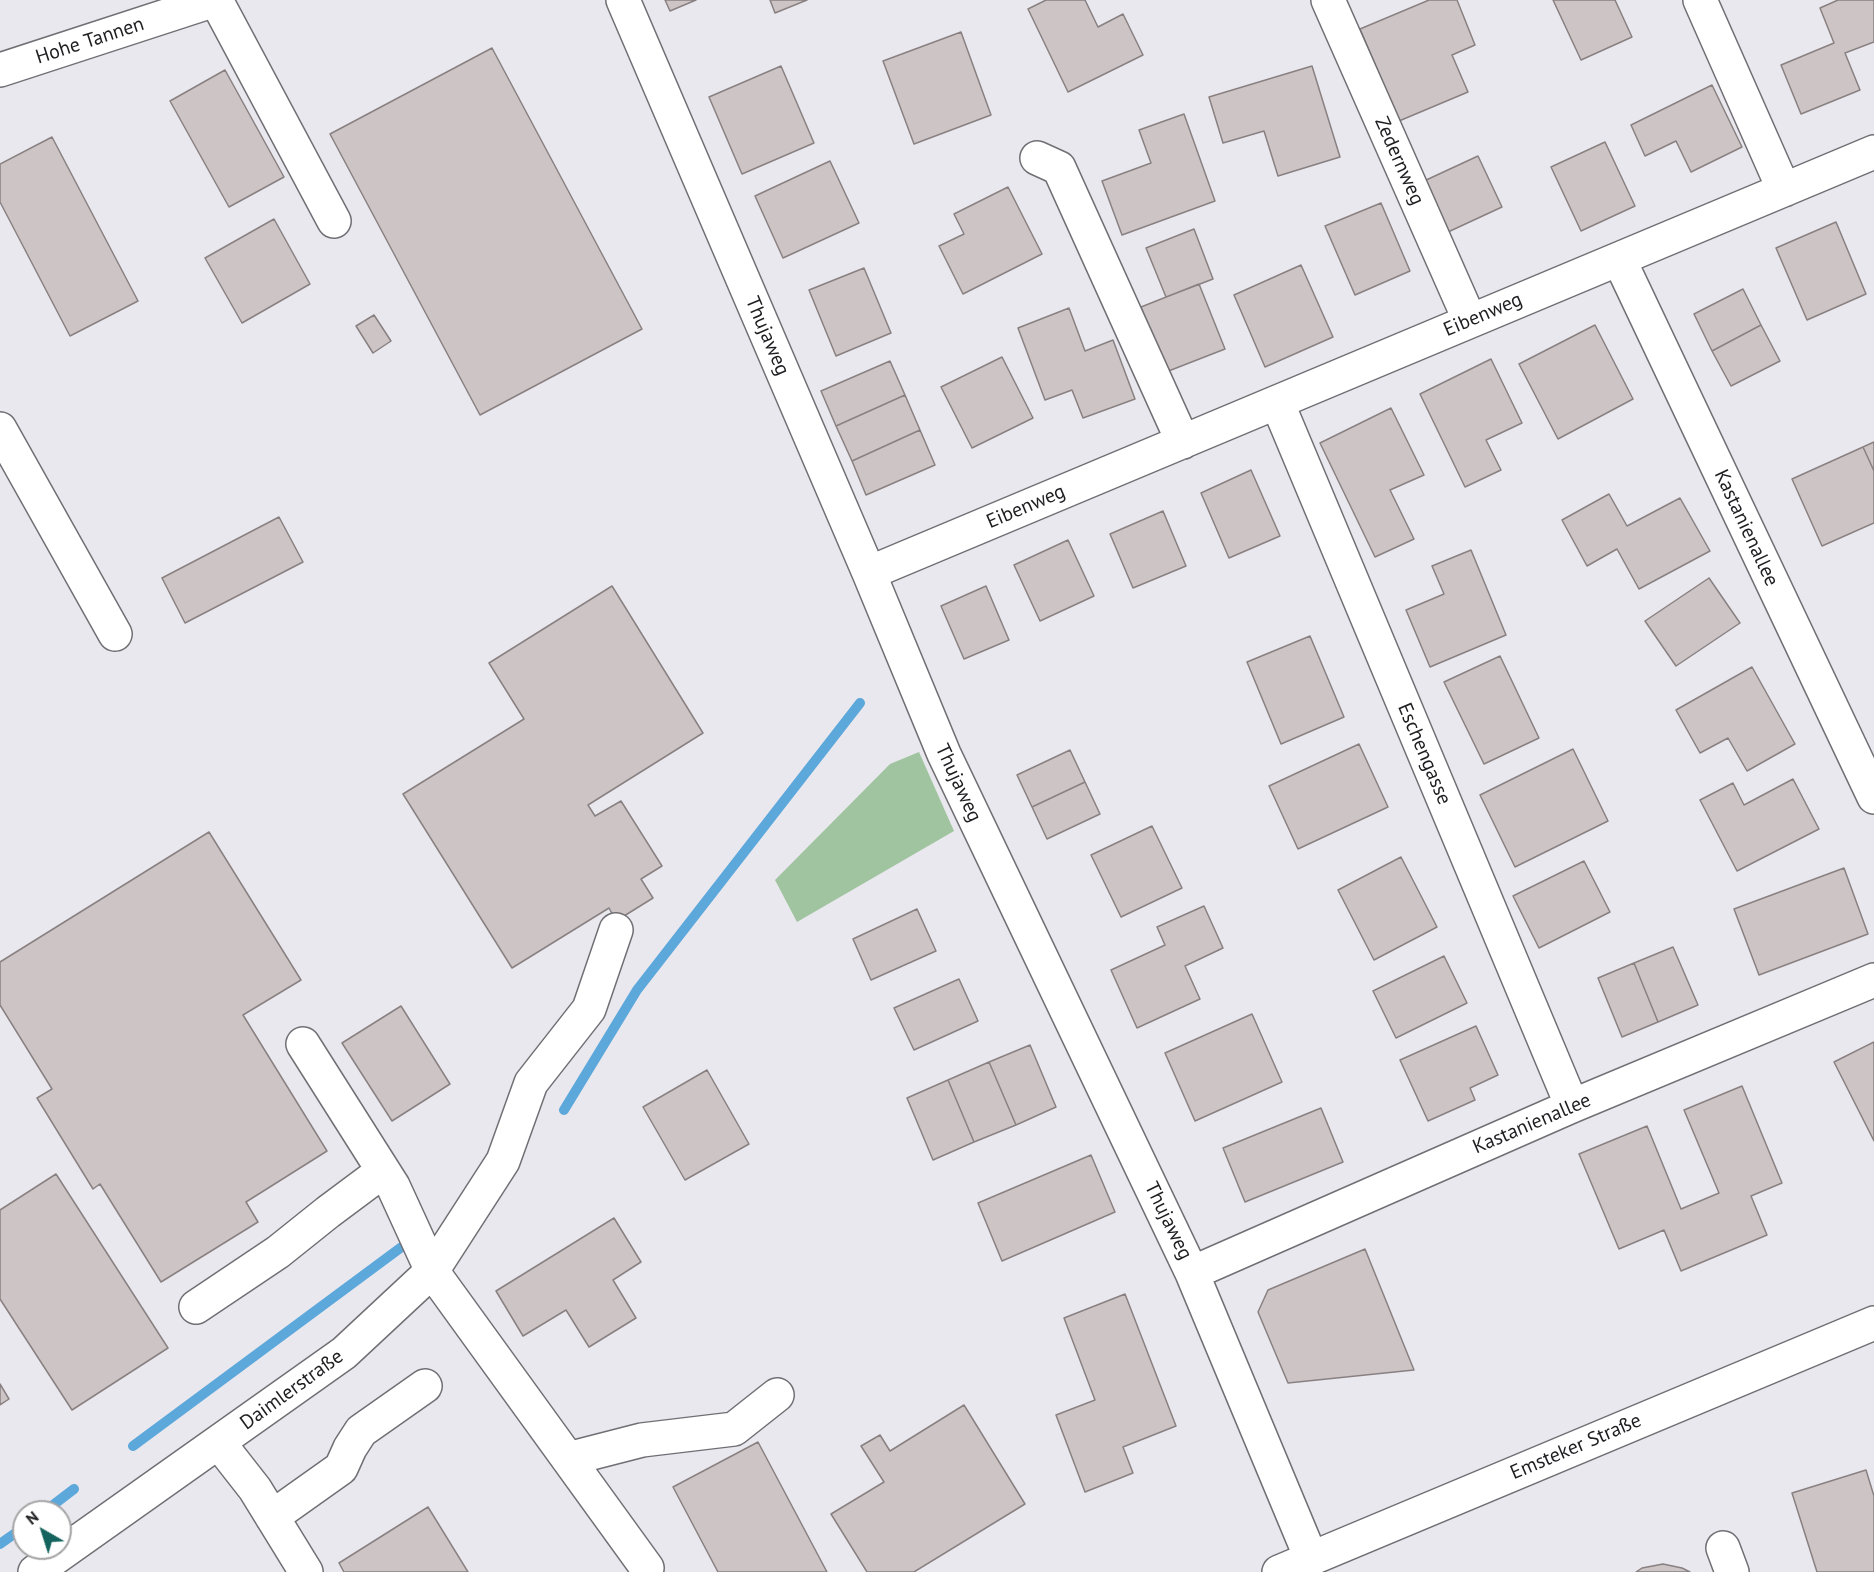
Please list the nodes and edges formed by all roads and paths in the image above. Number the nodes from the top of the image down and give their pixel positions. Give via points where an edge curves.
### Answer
1 (215, 0) edge
2 (623, 0) edge
3 (1328, 0) edge
4 (1700, 0) edge
5 (136, 12) edge
6 (0, 70) edge
7 (1874, 152) edge
8 (1037, 158) dead end
9 (1784, 190) junction
10 (334, 221) dead end
11 (1619, 259) junction
12 (1470, 321) junction
13 (1277, 402) junction
14 (0, 429) edge
15 (1183, 442) junction
16 (869, 573) junction
17 (115, 634) dead end
18 (1874, 797) edge
19 (615, 930) dead end
20 (1874, 980) edge
21 (303, 1044) dead end
22 (1572, 1106) junction
23 (383, 1171) junction
24 (432, 1271) junction
25 (1192, 1273) junction
26 (196, 1307) dead end
27 (1874, 1323) edge
28 (425, 1386) dead end
29 (777, 1395) dead end
30 (219, 1443) junction
31 (568, 1459) junction
32 (272, 1517) junction
33 (1311, 1558) junction
34 (647, 1568) dead end
35 (35, 1572) edge
36 (306, 1572) edge
37 (1279, 1572) edge

1 - 5 street, Hohe Tannen
1 - 10 street
2 - 16 street, Thujaweg
3 - 12 street, Zedernweg
4 - 9 street
5 - 6 street, Hohe Tannen
7 - 9 street, Eibenweg
8 - 15 street via 1059,168
9 - 11 street, Eibenweg
11 - 12 street, Eibenweg
11 - 18 street, Kastanienallee
12 - 13 street, Eibenweg
13 - 15 street, Eibenweg
13 - 22 street, Eschengasse
14 - 17 street
15 - 16 street, Eibenweg
16 - 25 street, Thujaweg via 944,754
19 - 24 street, Daimlerstraße via 588,1009 531,1083 503,1161
20 - 22 street, Kastanienallee
21 - 23 street
22 - 25 street, Kastanienallee
23 - 24 street
23 - 26 street via 278,1252
24 - 30 street, Daimlerstraße via 344,1353
24 - 31 street
25 - 33 street, Thujaweg
27 - 33 street, Emsteker Straße
28 - 32 street via 361,1431 341,1468
29 - 31 street via 734,1429 642,1440
30 - 32 street
30 - 35 street, Daimlerstraße
31 - 34 street
32 - 36 street
33 - 37 street, Emsteker Straße

